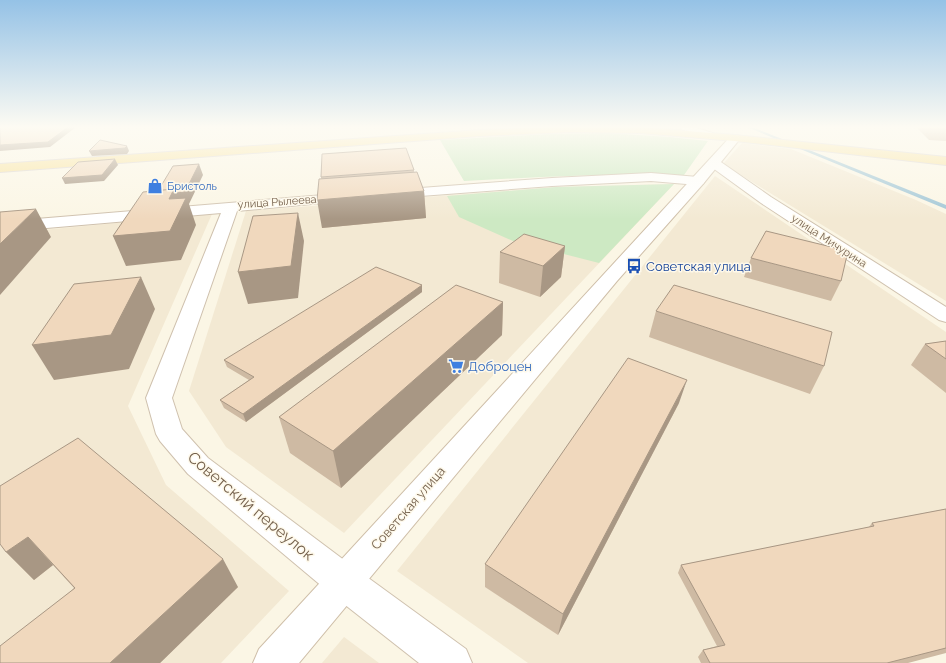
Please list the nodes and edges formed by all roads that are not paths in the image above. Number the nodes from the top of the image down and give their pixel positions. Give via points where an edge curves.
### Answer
1 (137, 158) edge
2 (713, 158) edge
3 (918, 158) edge
4 (946, 161) edge
5 (0, 168) edge
6 (706, 172) junction
7 (382, 194) edge
8 (358, 196) edge
9 (231, 206) junction
10 (0, 227) edge
11 (946, 316) edge
12 (343, 581) junction
13 (273, 663) edge
14 (452, 663) edge

1 - 5 main road
2 - 6 street, Советская улица
3 - 4 main road
6 - 7 street
6 - 11 street, улица Мичурина via 766,200
6 - 12 street, Советская улица via 610,277
8 - 9 street, улица Рылеева
9 - 10 street, улица Рылеева
9 - 12 street, Советский переулок via 159,398 170,434 198,466
12 - 13 street, Советская улица
12 - 14 street, Советский переулок

